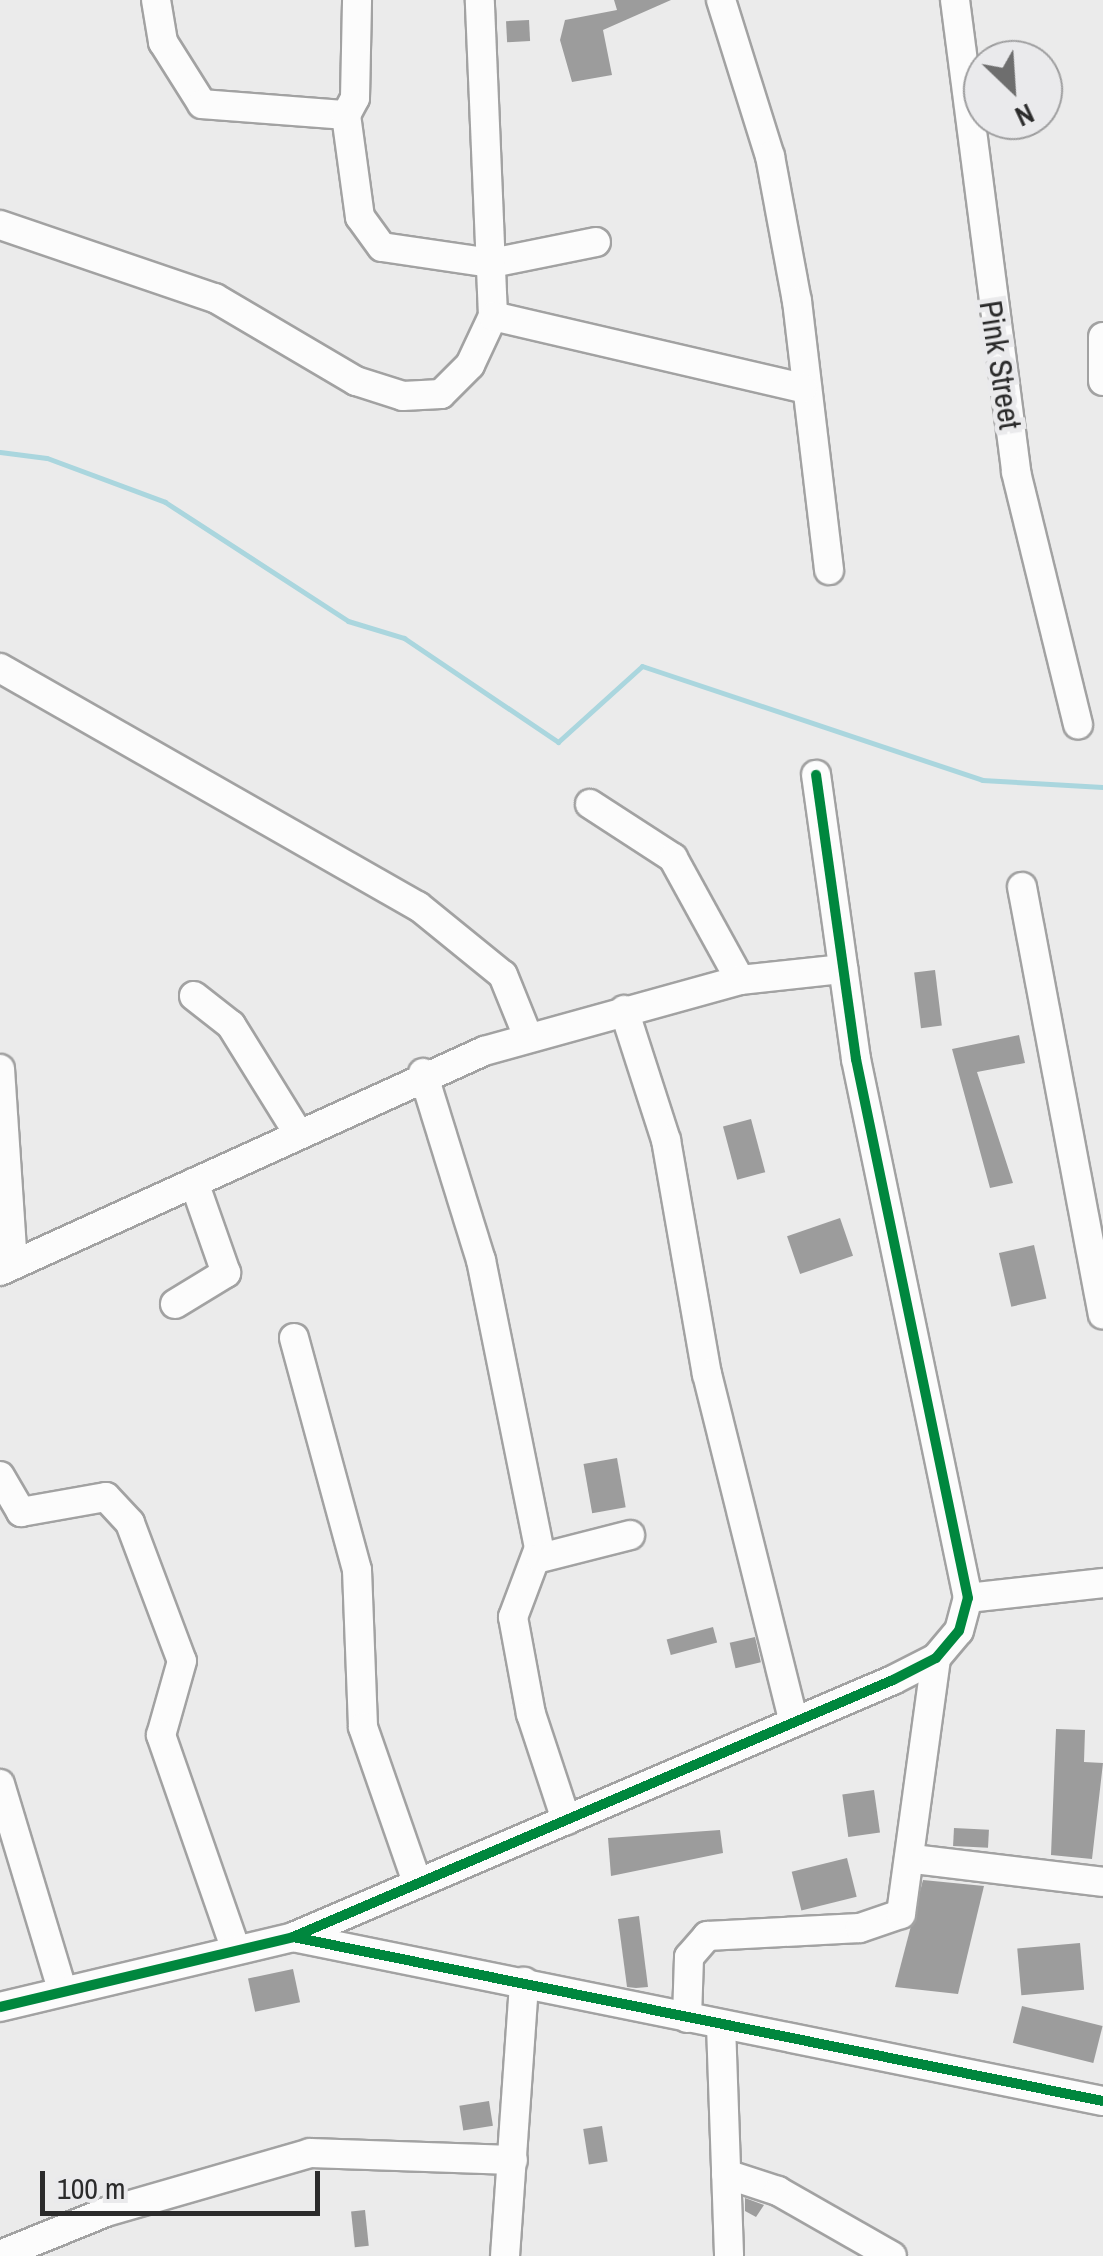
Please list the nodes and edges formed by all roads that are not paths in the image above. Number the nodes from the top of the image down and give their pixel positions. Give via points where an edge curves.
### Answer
1 (156, 0) edge
2 (357, 0) edge
3 (480, 0) edge
4 (721, 0) edge
5 (956, 0) edge
6 (346, 115) junction
7 (0, 225) edge
8 (596, 242) dead end
9 (492, 264) junction
10 (493, 316) junction
11 (1103, 336) edge
12 (1103, 381) edge
13 (803, 388) junction
14 (829, 570) dead end
15 (0, 668) edge
16 (1078, 724) dead end
17 (816, 775) dead end
18 (590, 804) dead end
19 (1022, 887) dead end
20 (844, 969) junction
21 (740, 980) junction
22 (194, 996) dead end
23 (624, 1010) junction
24 (528, 1037) junction
25 (0, 1069) edge
26 (423, 1074) junction
27 (298, 1133) junction
28 (194, 1182) junction
29 (6, 1268) edge
30 (175, 1304) dead end
31 (1103, 1314) edge
32 (294, 1338) dead end
33 (0, 1476) edge
34 (630, 1535) dead end
35 (540, 1558) junction
36 (1103, 1583) edge
37 (968, 1598) junction
38 (936, 1658) junction
39 (793, 1719) junction
40 (0, 1784) edge
41 (566, 1820) junction
42 (914, 1860) junction
43 (416, 1882) junction
44 (1103, 1882) edge
45 (293, 1938) junction
46 (235, 1948) junction
47 (524, 1982) junction
48 (62, 1990) junction
49 (0, 2006) edge
50 (686, 2018) junction
51 (721, 2024) junction
52 (1103, 2102) edge
53 (513, 2160) junction
54 (726, 2174) junction
55 (0, 2255) edge
56 (505, 2256) edge
57 (729, 2256) edge
58 (892, 2256) edge

1 - 6 street via 163,42 202,104
2 - 6 street via 355,98
3 - 9 street
4 - 13 street via 770,156 798,301
5 - 16 street, Pink Street via 1016,472
6 - 9 street via 369,234 408,258
7 - 10 street via 201,292 356,381 402,396 426,399 454,384
8 - 9 street
9 - 10 street
10 - 13 street
11 - 12 street
13 - 14 street
15 - 24 street via 418,906 503,975
17 - 20 street
18 - 21 street via 673,858
19 - 31 street
20 - 21 street
20 - 37 street
21 - 23 street
22 - 27 street via 231,1025
23 - 24 street
23 - 39 street via 666,1140 706,1374
24 - 26 street
25 - 29 street
26 - 27 street
26 - 35 street via 476,1243
27 - 28 street
28 - 29 street
28 - 30 street via 226,1273
32 - 43 street via 357,1570 362,1727
33 - 46 street via 21,1512 106,1497 130,1523 182,1660 162,1736
34 - 35 street
35 - 41 street via 513,1617 531,1714
36 - 37 street
37 - 38 street via 959,1631
38 - 39 street
38 - 42 street
39 - 41 street
40 - 48 street
41 - 43 street
42 - 44 street
42 - 50 street via 901,1914 883,1925 707,1936 689,1957
43 - 45 street
45 - 46 street
45 - 47 street
46 - 48 street
47 - 50 street
47 - 53 street
48 - 49 street
50 - 51 street
51 - 52 street
51 - 54 street
53 - 55 street via 310,2153 106,2212
53 - 56 street
54 - 57 street
54 - 58 street via 778,2191

